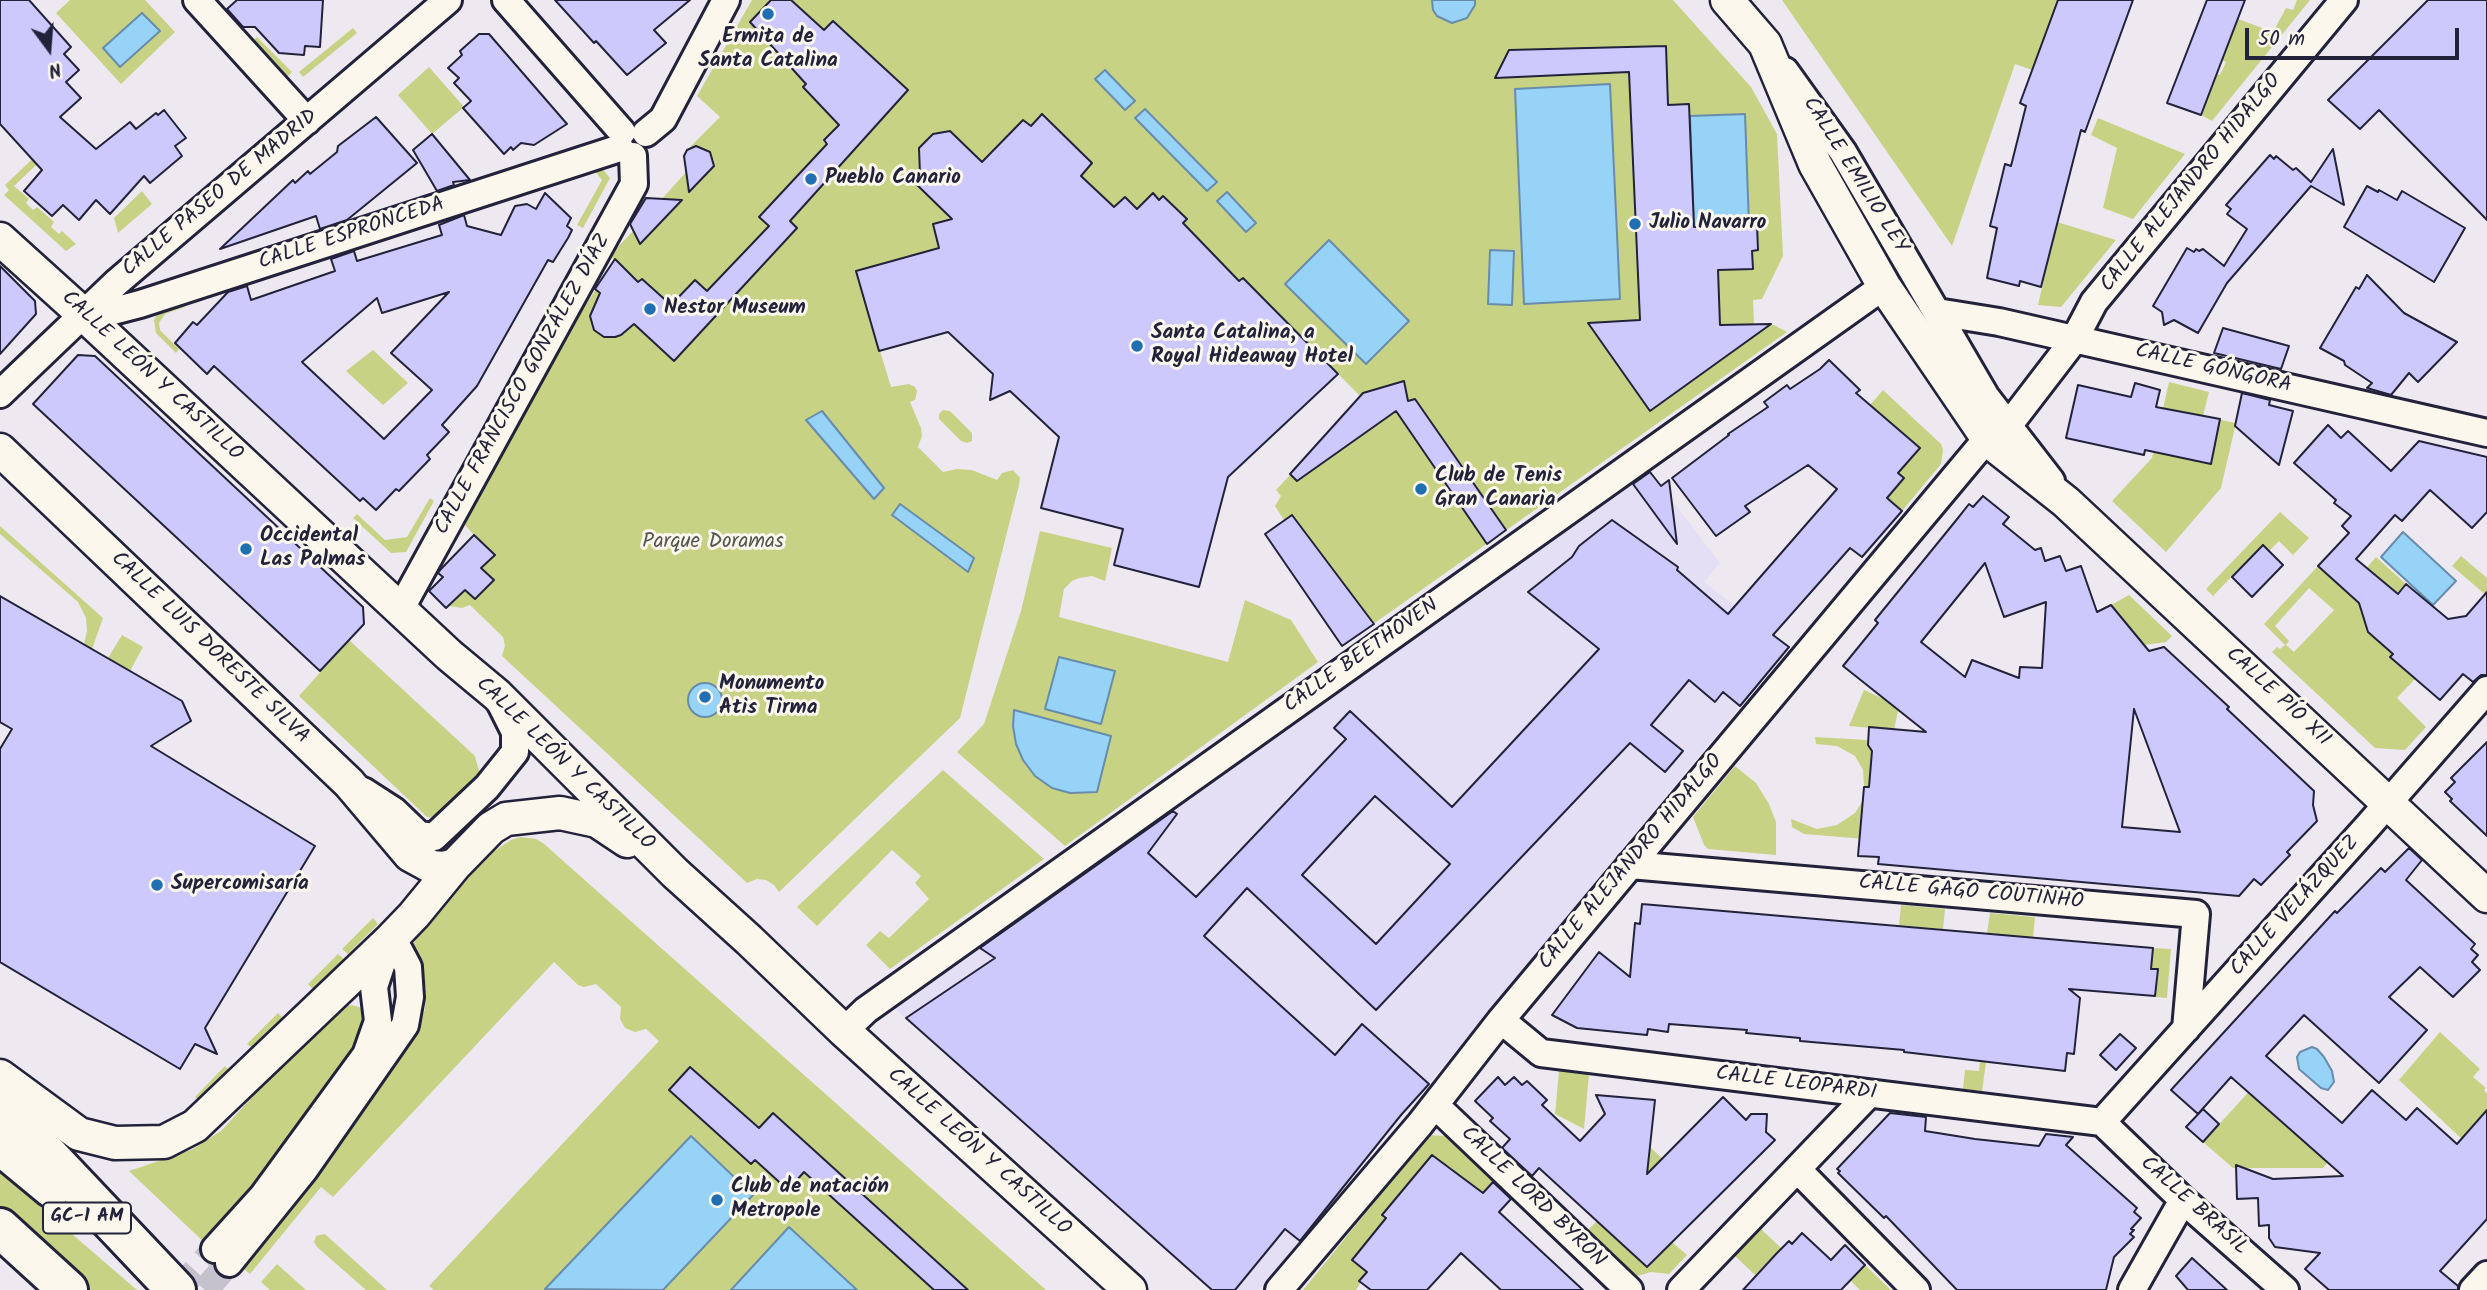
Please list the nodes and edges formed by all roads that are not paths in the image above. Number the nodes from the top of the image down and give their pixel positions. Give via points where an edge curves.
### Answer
1 (197, 0) edge
2 (448, 0) edge
3 (506, 0) edge
4 (726, 0) edge
5 (1727, 0) edge
6 (2344, 0) edge
7 (1765, 44) junction
8 (307, 121) junction
9 (630, 142) junction
10 (0, 239) edge
11 (1884, 286) junction
12 (1937, 312) junction
13 (83, 314) junction
14 (2074, 340) junction
15 (0, 394) edge
16 (2487, 433) edge
17 (1999, 434) junction
18 (0, 450) edge
19 (400, 610) junction
20 (2487, 690) edge
21 (497, 695) junction
22 (349, 783) junction
23 (2388, 803) junction
24 (410, 855) junction
25 (455, 864) junction
26 (1630, 865) junction
27 (675, 873) junction
28 (2487, 896) edge
29 (414, 915) junction
30 (389, 940) junction
31 (1501, 1020) junction
32 (2186, 1029) junction
33 (844, 1031) junction
34 (0, 1076) edge
35 (1869, 1094) junction
36 (0, 1104) edge
37 (1435, 1105) junction
38 (2102, 1122) junction
39 (0, 1145) edge
40 (1797, 1169) junction
41 (2183, 1200) junction
42 (0, 1228) edge
43 (0, 1263) edge
44 (2487, 1275) edge
45 (1123, 1286) edge
46 (41, 1290) edge
47 (68, 1290) edge
48 (175, 1290) edge
49 (1279, 1290) edge
50 (1629, 1290) edge
51 (1681, 1290) edge
52 (1916, 1290) edge
53 (2132, 1290) edge
54 (2285, 1290) edge
55 (2473, 1290) edge

1 - 8 street
2 - 8 street, CALLE PASEO DE MADRID
3 - 9 street
4 - 9 street via 663,119
5 - 7 street, CALLE EMILIO LEY
6 - 14 street, CALLE ALEJANDRO HIDALGO via 2094,302
7 - 11 street, CALLE EMILIO LEY via 1815,164
7 - 12 street, CALLE EMILIO LEY via 1843,152
8 - 13 street, CALLE PASEO DE MADRID
9 - 13 street, CALLE ESPRONCEDA via 140,304
9 - 19 street, CALLE FRANCISCO GONZÁLEZ DÍAZ via 634,184
10 - 13 street, CALLE LEÓN Y CASTILLO
11 - 17 street, CALLE PÍO XII
11 - 33 street, CALLE BEETHOVEN via 866,1010
12 - 14 street, CALLE GÓNGORA
12 - 17 street, CALLE PÍO XII via 1986,397
13 - 15 street, CALLE PASEO DE MADRID
13 - 19 street, CALLE LEÓN Y CASTILLO
14 - 16 street, CALLE GÓNGORA
14 - 17 street, CALLE ALEJANDRO HIDALGO
17 - 23 street, CALLE PÍO XII
17 - 26 street, CALLE ALEJANDRO HIDALGO via 1980,447
18 - 22 street, CALLE LUIS DORESTE SILVA
19 - 21 street, CALLE LEÓN Y CASTILLO
20 - 23 street, CALLE VELÁZQUEZ
21 - 22 street via 515,732 515,752 487,787 435,837 419,835 394,811
21 - 27 street, CALLE LEÓN Y CASTILLO
22 - 24 street, CALLE LUIS DORESTE SILVA
23 - 28 street, CALLE PÍO XII
23 - 32 street, CALLE VELÁZQUEZ
24 - 25 street, CALLE LUIS DORESTE SILVA via 432,867
24 - 29 street, CALLE LUIS DORESTE SILVA via 417,887
25 - 27 street via 506,819 560,813 597,821
25 - 29 street
26 - 31 street, CALLE ALEJANDRO HIDALGO
26 - 32 street, CALLE GAGO COUTINHO via 2196,914
27 - 33 street, CALLE LEÓN Y CASTILLO
29 - 30 street
30 - 30 street via 374,987 378,1021 366,1055 222,1256 304,1170 405,1025 410,997 408,967
30 - 34 street via 195,1126 164,1142 115,1143 79,1134
31 - 35 street, CALLE LEOPARDI via 1541,1053
31 - 37 street, CALLE ALEJANDRO HIDALGO
32 - 38 street, CALLE VELÁZQUEZ
33 - 45 street, CALLE LEÓN Y CASTILLO
35 - 38 street, CALLE LEOPARDI
35 - 40 street
36 - 48 highway
37 - 49 street, CALLE ALEJANDRO HIDALGO
37 - 50 street, CALLE LORD BYRON
38 - 41 street, CALLE BRASIL
39 - 48 highway, GC-1 AM
40 - 51 street
40 - 52 street
41 - 53 street
41 - 54 street, CALLE BRASIL
42 - 47 highway, GC-1 AM
43 - 46 highway
44 - 55 street

